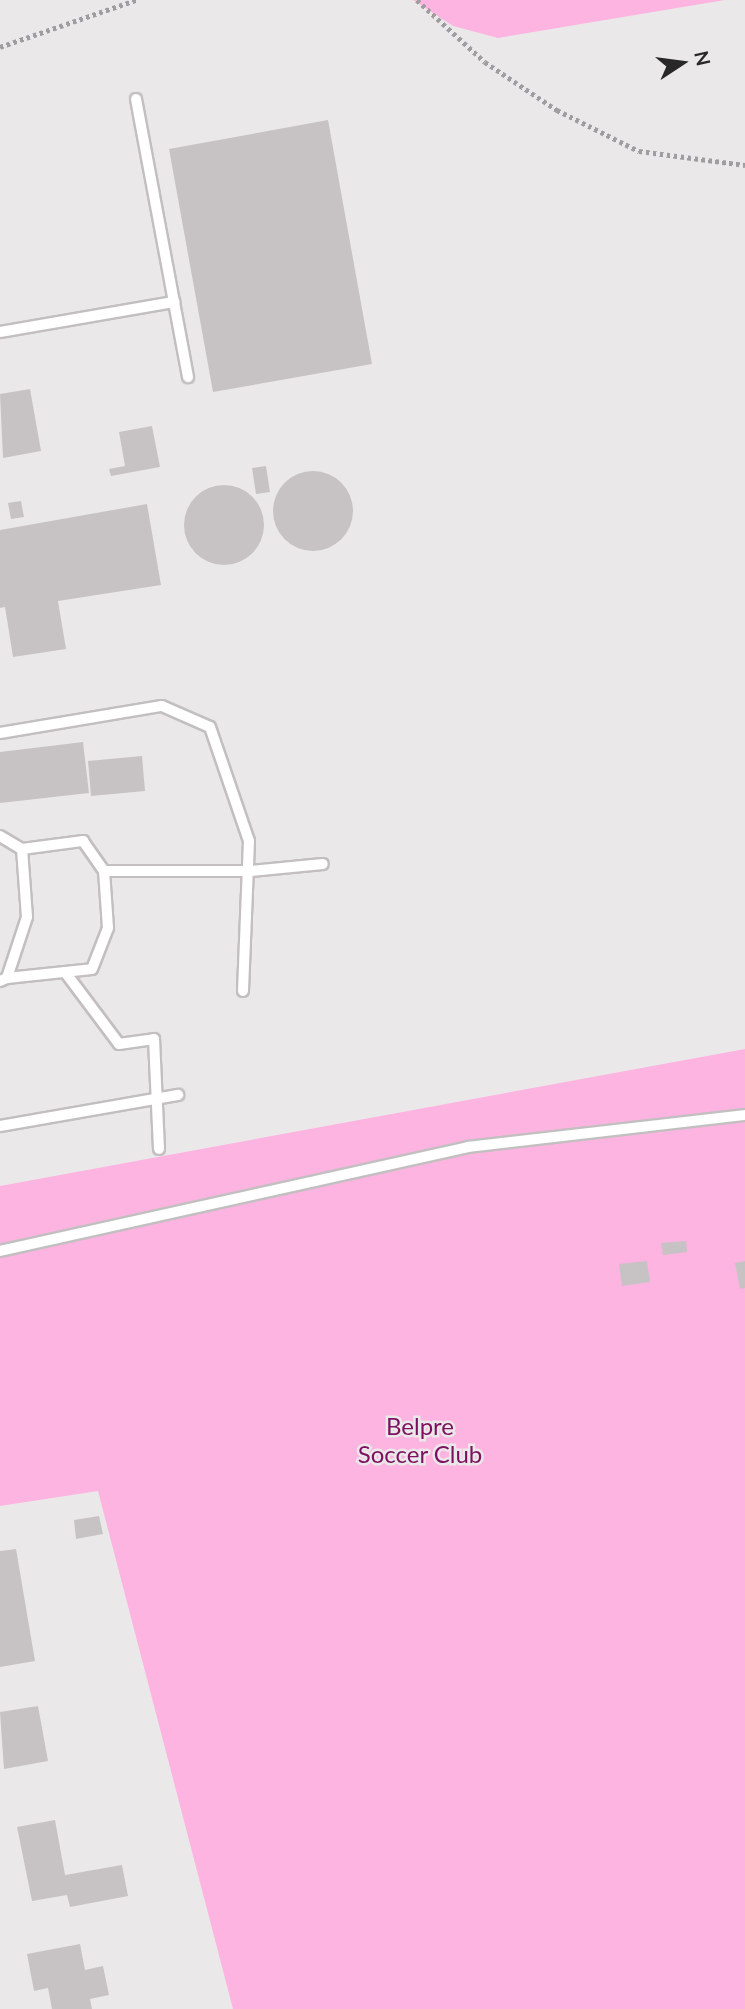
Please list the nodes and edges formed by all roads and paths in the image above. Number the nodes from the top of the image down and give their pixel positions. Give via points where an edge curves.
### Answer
1 (136, 0) edge
2 (417, 0) edge
3 (0, 47) edge
4 (136, 99) dead end
5 (745, 165) edge
6 (174, 302) junction
7 (0, 332) edge
8 (188, 377) dead end
9 (0, 733) edge
10 (0, 836) edge
11 (22, 849) junction
12 (323, 864) dead end
13 (104, 871) junction
14 (251, 871) junction
15 (65, 972) junction
16 (4, 979) edge
17 (243, 991) dead end
18 (178, 1095) dead end
19 (158, 1100) junction
20 (745, 1115) edge
21 (0, 1126) edge
22 (159, 1149) dead end
23 (0, 1251) edge

1 - 3 path
2 - 5 path via 485,62 580,122 639,151
4 - 6 lane
6 - 7 lane
6 - 8 lane
9 - 14 lane via 162,706 210,727 249,841
10 - 11 lane
11 - 13 lane via 83,841
11 - 16 lane via 27,917
12 - 14 lane
13 - 14 lane
13 - 15 lane via 108,928 92,969
14 - 17 lane
15 - 16 lane
15 - 19 lane via 119,1044 154,1039
18 - 19 lane
19 - 21 lane
19 - 22 lane
20 - 23 lane via 468,1147

